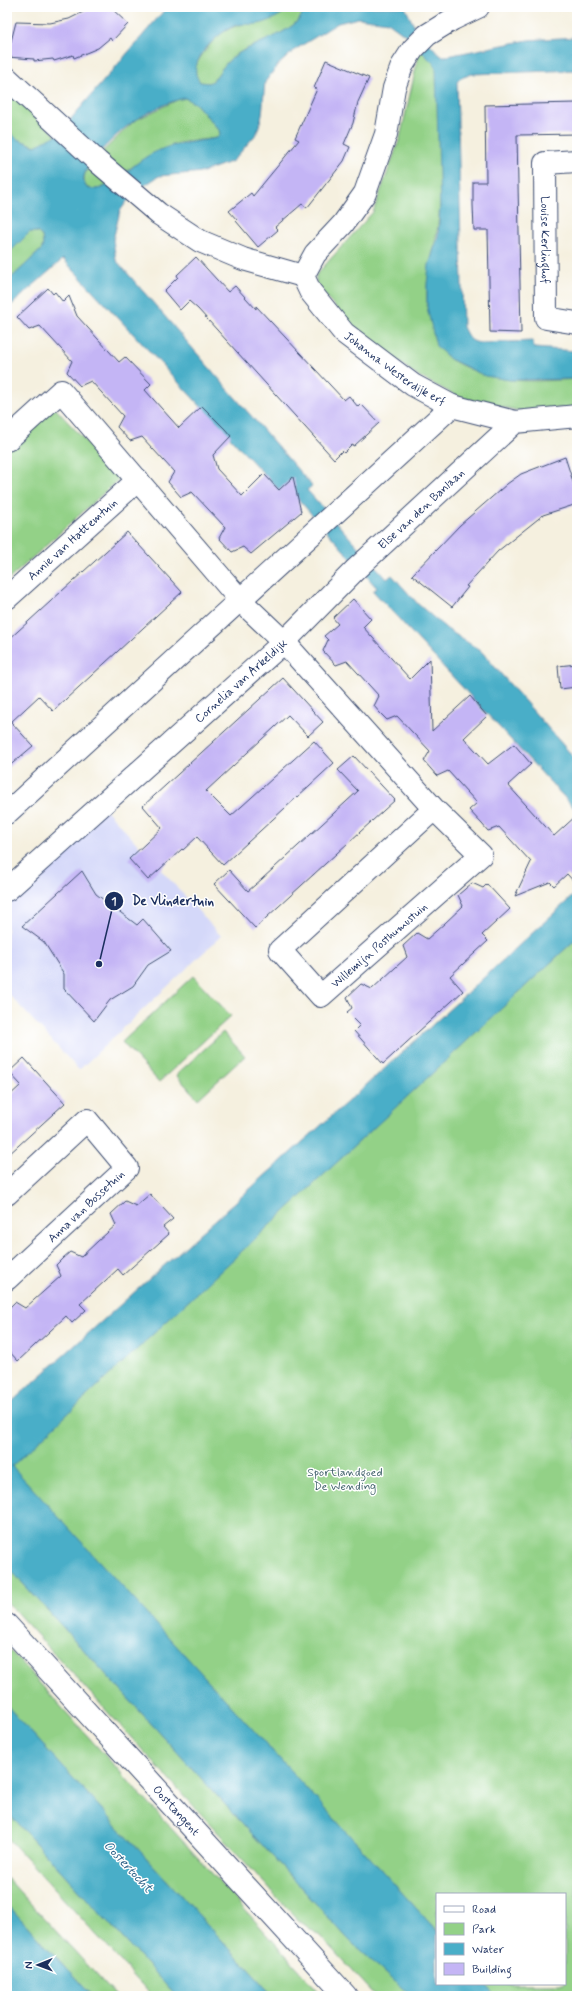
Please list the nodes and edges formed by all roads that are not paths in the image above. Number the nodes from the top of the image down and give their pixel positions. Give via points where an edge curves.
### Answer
1 (478, 7) edge
2 (7, 78) edge
3 (577, 161) edge
4 (303, 276) junction
5 (577, 323) edge
6 (452, 406) junction
7 (577, 416) edge
8 (515, 422) junction
9 (7, 440) edge
10 (138, 480) junction
11 (7, 598) edge
12 (241, 601) junction
13 (284, 642) junction
14 (434, 809) junction
15 (7, 813) edge
16 (7, 890) edge
17 (7, 1194) edge
18 (7, 1279) edge
19 (7, 1625) edge
20 (346, 1996) edge

1 - 4 street via 452,19 420,42 402,66 394,88 386,134 365,193 343,224 316,254
2 - 4 street via 159,214 200,241 243,259
3 - 5 street, Louise Kerlinghof via 545,163 546,318
4 - 6 street, Johanna Westerdijk erf via 310,291 344,333 413,385
6 - 8 street, Johanna Westerdijk erf
6 - 12 street
7 - 8 street
8 - 13 street, Else van den Banlaan via 356,569
9 - 10 street via 61,391
10 - 11 street, Annie van Hattemtuin
10 - 12 street
12 - 13 street, Cornelia van Arkeldijk
12 - 15 street
13 - 14 street, Willemijn Posthumustuin
13 - 16 street, Cornelia van Arkeldijk
14 - 14 street, Willemijn Posthumustuin via 280,950 321,996 481,855
17 - 18 street, Anna van Bossetuin via 87,1120 127,1168
19 - 20 street, Oosttangent

